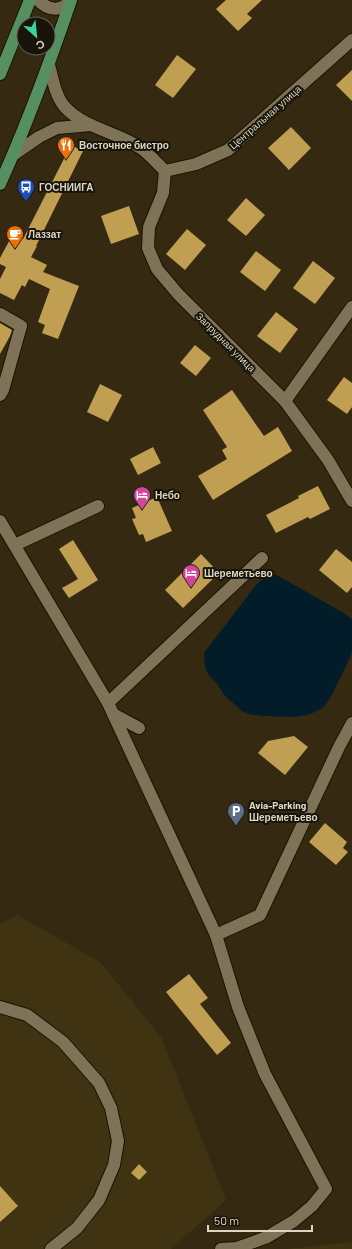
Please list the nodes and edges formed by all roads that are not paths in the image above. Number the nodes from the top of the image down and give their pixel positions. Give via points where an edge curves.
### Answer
1 (30, 0) edge
2 (38, 0) edge
3 (71, 0) edge
4 (352, 40) edge
5 (49, 65) junction
6 (0, 74) edge
7 (90, 125) junction
8 (13, 155) junction
9 (165, 171) junction
10 (0, 184) edge
11 (352, 307) edge
12 (0, 314) edge
13 (0, 395) edge
14 (285, 401) junction
15 (352, 501) edge
16 (98, 506) dead end
17 (0, 521) edge
18 (15, 545) junction
19 (262, 558) dead end
20 (110, 708) junction
21 (352, 723) edge
22 (139, 728) dead end
23 (216, 935) junction
24 (0, 1007) edge
25 (51, 1249) edge
26 (221, 1249) edge

1 - 6 main road
2 - 3 street via 43,6 52,9 61,8
3 - 5 main road
4 - 9 street, Центральная улица via 228,150 196,164
5 - 7 street via 57,94 64,105
5 - 8 main road
7 - 8 street via 57,128
7 - 9 street via 142,149
8 - 10 main road
9 - 14 street, Запрудная улица via 163,193 149,227 148,248 157,269 178,294
11 - 14 street
12 - 13 street via 21,326
14 - 15 street, Запрудная улица via 328,460
16 - 18 street
17 - 18 street
18 - 20 street
19 - 20 street
20 - 22 street
20 - 23 street
21 - 23 street via 338,747 260,915
23 - 26 street via 238,1007 265,1074 326,1189 312,1206 294,1221 267,1237 237,1248
24 - 25 street via 27,1015 63,1042 99,1083 111,1108 118,1141 114,1165 100,1200 77,1228

